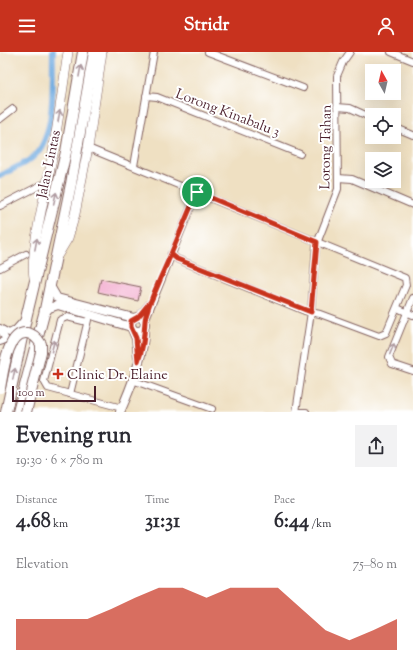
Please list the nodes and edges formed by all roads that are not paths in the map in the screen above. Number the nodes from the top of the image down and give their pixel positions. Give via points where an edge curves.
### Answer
1 (83, 52) edge
2 (94, 52) edge
3 (98, 52) edge
4 (102, 52) edge
5 (154, 52) edge
6 (208, 52) edge
7 (350, 52) edge
8 (391, 52) edge
9 (69, 54) edge
10 (413, 62) edge
11 (100, 71) junction
12 (303, 88) dead end
13 (146, 96) junction
14 (337, 107) junction
15 (13, 109) dead end
16 (365, 115) edge
17 (0, 119) edge
18 (401, 130) edge
19 (413, 135) edge
20 (88, 148) junction
21 (300, 154) dead end
22 (134, 166) junction
23 (338, 178) junction
24 (41, 185) dead end
25 (197, 192) junction
26 (413, 205) edge
27 (0, 206) edge
28 (317, 242) junction
29 (26, 254) dead end
30 (171, 254) junction
31 (55, 259) junction
32 (0, 268) edge
33 (36, 282) junction
34 (50, 286) junction
35 (413, 298) edge
36 (397, 308) junction
37 (311, 312) junction
38 (27, 314) junction
39 (44, 314) junction
40 (410, 314) edge
41 (88, 318) junction
42 (140, 321) junction
43 (0, 328) edge
44 (131, 328) junction
45 (3, 341) edge
46 (18, 357) junction
47 (138, 361) junction
48 (413, 371) edge
49 (132, 380) junction
50 (0, 388) edge
51 (70, 394) junction
52 (212, 409) dead end
53 (121, 410) edge
54 (6, 412) edge
55 (18, 412) edge
56 (26, 412) edge
57 (296, 412) edge
58 (306, 412) edge

33 -> 1 highway, Jalan Lintas via 66,152
2 - 31 highway, Jalan Lintas
3 - 11 main road
4 - 11 main road, Jalan Lintas
5 - 13 street
6 - 12 street
7 - 14 street, Lorong Tahan via 342,62 337,76
8 - 10 street
33 -> 9 main road, Jalan Lintas via 32,273 34,250 52,161
11 - 20 main road, Jalan Lintas
13 - 21 street, Lorong Kinabalu 3 via 157,97
13 - 22 street
14 - 16 street via 350,108
14 - 23 street, Lorong Tahan
15 - 17 street
18 - 19 street
20 - 22 street
20 - 31 main road, Jalan Lintas via 70,230 64,246
22 - 25 street
23 - 26 street via 352,179
23 - 28 street, Lorong Tahan via 338,192
24 - 27 street
25 - 28 street
25 - 30 street
28 - 36 street via 405,278 406,285
28 - 37 street, Lorong Tahan
29 - 32 street
30 - 37 street via 177,259
30 - 42 street
31 - 34 highway, Jalan Lintas
33 - 38 highway, Jalan Lintas
34 - 39 highway, Jalan Lintas
34 - 42 street via 57,298
35 - 40 street
36 - 37 street via 386,333 379,336
36 - 40 street
37 - 57 street, Lorong Tahan
38 - 43 street via 15,330 9,333
38 - 46 highway, Jalan Lintas
39 - 41 street via 49,308 58,305
39 - 55 highway, Jalan Lintas
48 -> 40 street via 392,364 389,357
41 - 44 street
41 - 51 street
51 -> 41 street via 48,388 44,378 60,320 67,316
42 - 44 street via 131,321
42 - 44 street via 138,332
42 - 47 street via 144,340
43 - 45 street
44 - 47 street via 136,338
45 - 46 street via 15,348
54 -> 46 highway, Jalan Lintas
47 - 49 street
49 - 52 street
49 - 53 street
50 - 56 highway, bridge via 12,341 20,334 26,333 35,337 41,344 41,352
51 - 53 street
57 - 58 street

